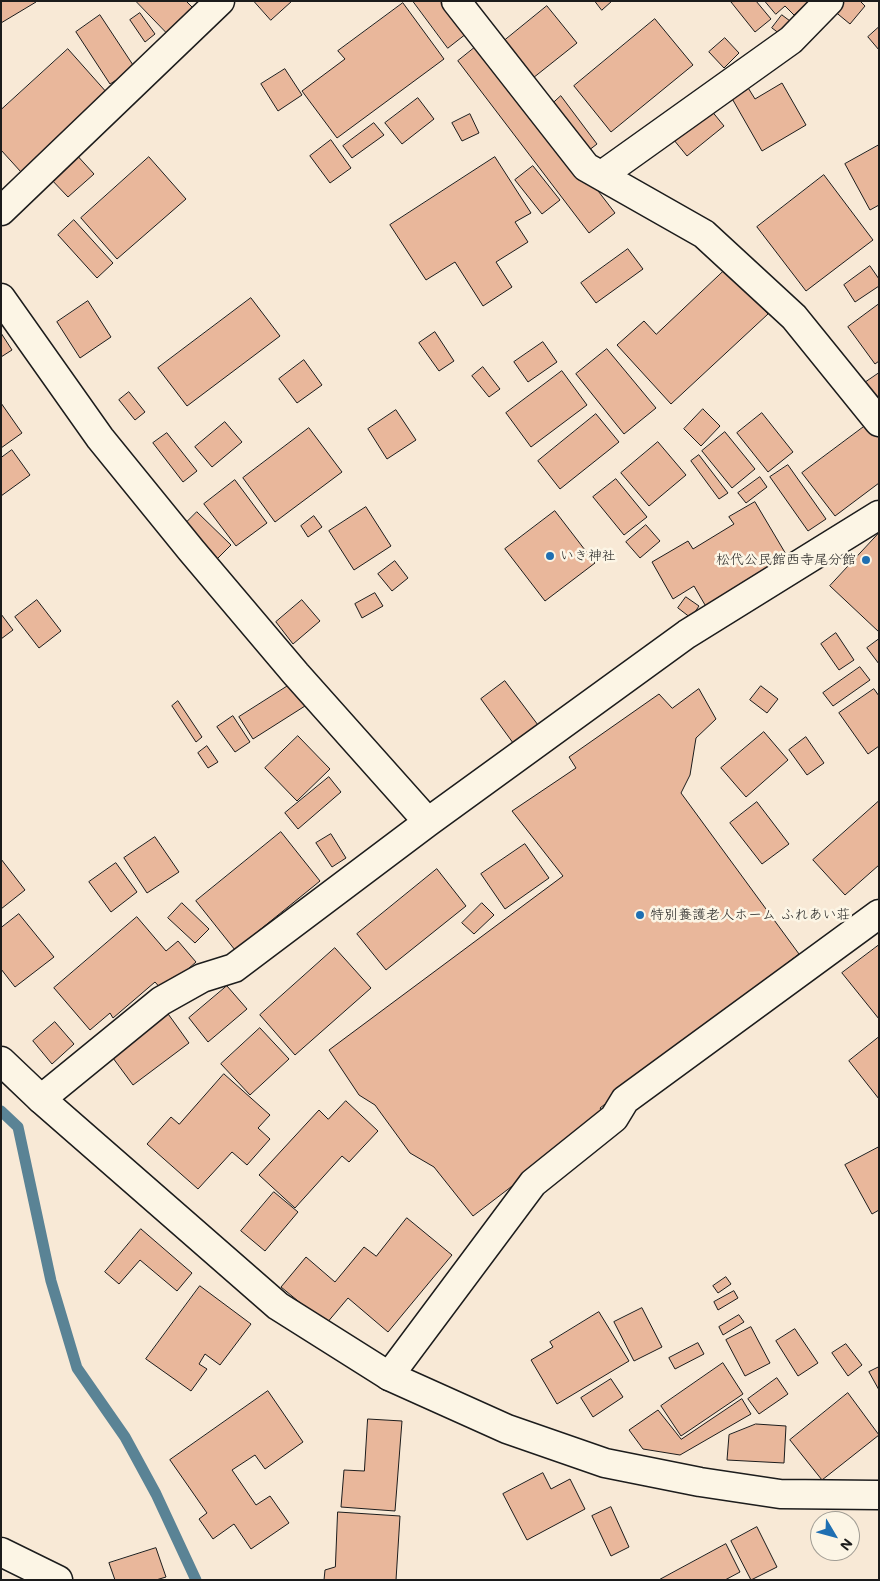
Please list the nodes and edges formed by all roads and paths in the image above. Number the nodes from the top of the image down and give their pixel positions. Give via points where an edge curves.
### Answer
1 (220, 1) edge
2 (456, 1) edge
3 (829, 1) edge
4 (602, 175) junction
5 (1, 211) edge
6 (1, 298) edge
7 (879, 422) edge
8 (879, 515) edge
9 (428, 822) junction
10 (879, 914) edge
11 (1, 1061) edge
12 (41, 1099) junction
13 (389, 1376) junction
14 (879, 1495) edge
15 (1, 1552) edge
16 (58, 1580) edge

1 - 5 street
2 - 4 street via 586,167
3 - 4 street via 791,40
4 - 7 street via 704,234 794,316
6 - 9 street via 100,438 184,543
8 - 9 street via 687,634
9 - 12 street via 234,968 202,978 161,1001
10 - 13 street via 625,1100 614,1118 533,1183
11 - 12 street
12 - 13 street via 278,1306
13 - 14 street via 508,1429 605,1463 780,1494
15 - 16 street

